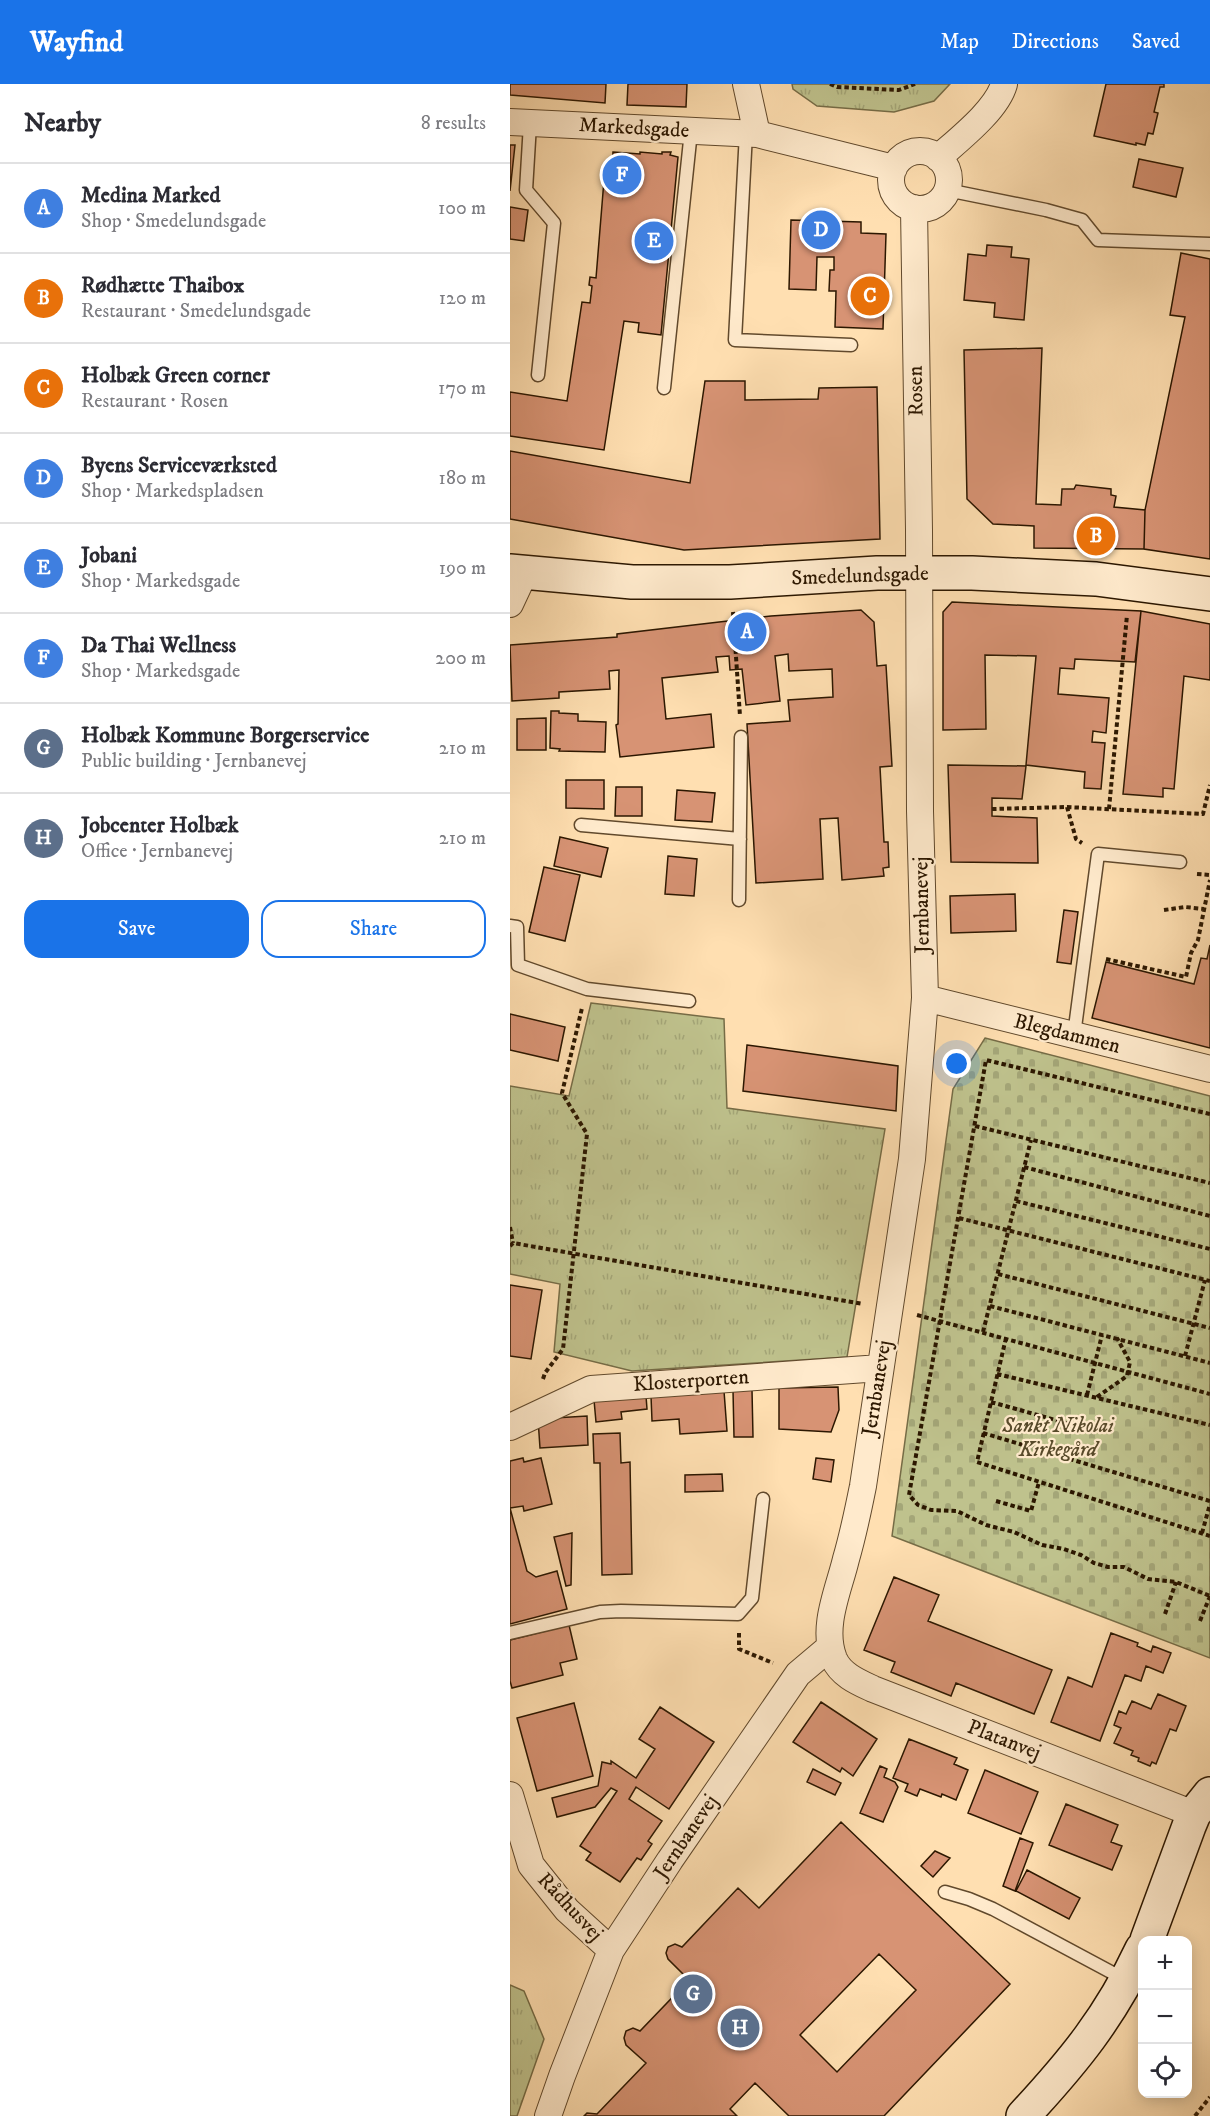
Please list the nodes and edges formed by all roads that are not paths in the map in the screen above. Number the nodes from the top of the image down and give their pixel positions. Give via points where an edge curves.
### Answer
1 (746, 84) edge
2 (1004, 84) edge
3 (520, 123) edge
4 (691, 131) junction
5 (751, 134) junction
6 (938, 158) junction
7 (894, 168) junction
8 (947, 190) junction
9 (914, 208) junction
10 (1210, 244) edge
11 (851, 345) dead end
12 (538, 375) dead end
13 (664, 388) dead end
14 (517, 573) edge
15 (919, 574) junction
16 (1210, 594) edge
17 (510, 604) edge
18 (741, 737) road end
19 (580, 825) dead end
20 (740, 839) junction
21 (1180, 862) dead end
22 (739, 900) dead end
23 (510, 926) edge
24 (925, 998) junction
25 (688, 1001) dead end
26 (1074, 1035) junction
27 (1210, 1069) edge
28 (880, 1368) junction
29 (510, 1427) edge
30 (763, 1499) dead end
31 (510, 1633) edge
32 (830, 1647) junction
33 (510, 1795) edge
34 (1202, 1804) edge
35 (945, 1892) dead end
36 (1149, 1936) edge
37 (611, 1950) junction
38 (1138, 1959) edge
39 (1127, 1981) junction
40 (548, 2116) edge
41 (1023, 2116) edge

1 - 5 street
2 - 6 street via 980,120
3 - 4 street, Markedsgade
3 - 12 lane via 526,190 554,223
4 - 5 street, Markedsgade
4 - 13 lane
5 - 7 street, Markedsgade
5 - 11 lane via 735,340
6 - 7 street via 917,151 903,156
6 - 8 street via 947,169
7 - 9 street via 892,189 901,201
8 - 9 street via 930,207
8 - 10 lane via 1082,220 1098,240
9 - 15 street, Rosen
14 - 15 street, Smedelundsgade via 632,582
14 - 17 street
15 - 16 street, Smedelundsgade via 1096,579
15 - 24 street, Jernbanevej
18 - 20 lane
19 - 20 lane
20 - 22 lane
21 - 26 lane via 1098,854
23 - 25 lane via 517,927 518,965 587,989
24 - 26 street, Blegdammen
24 - 28 street, Jernbanevej via 912,1159
26 - 27 street, Blegdammen
28 - 29 street, Klosterporten via 591,1389
28 - 32 street, Jernbanevej via 857,1518 830,1623
30 - 31 lane via 752,1598 738,1614 600,1612
32 - 34 street, Platanvej via 840,1669 873,1689
32 - 37 street, Jernbanevej via 798,1674
33 - 37 street, Rådhusvej via 531,1865 567,1910
34 - 36 street
35 - 39 lane via 993,1910
37 - 40 street, Jernbanevej
38 - 39 street
39 - 41 street via 1080,2052

